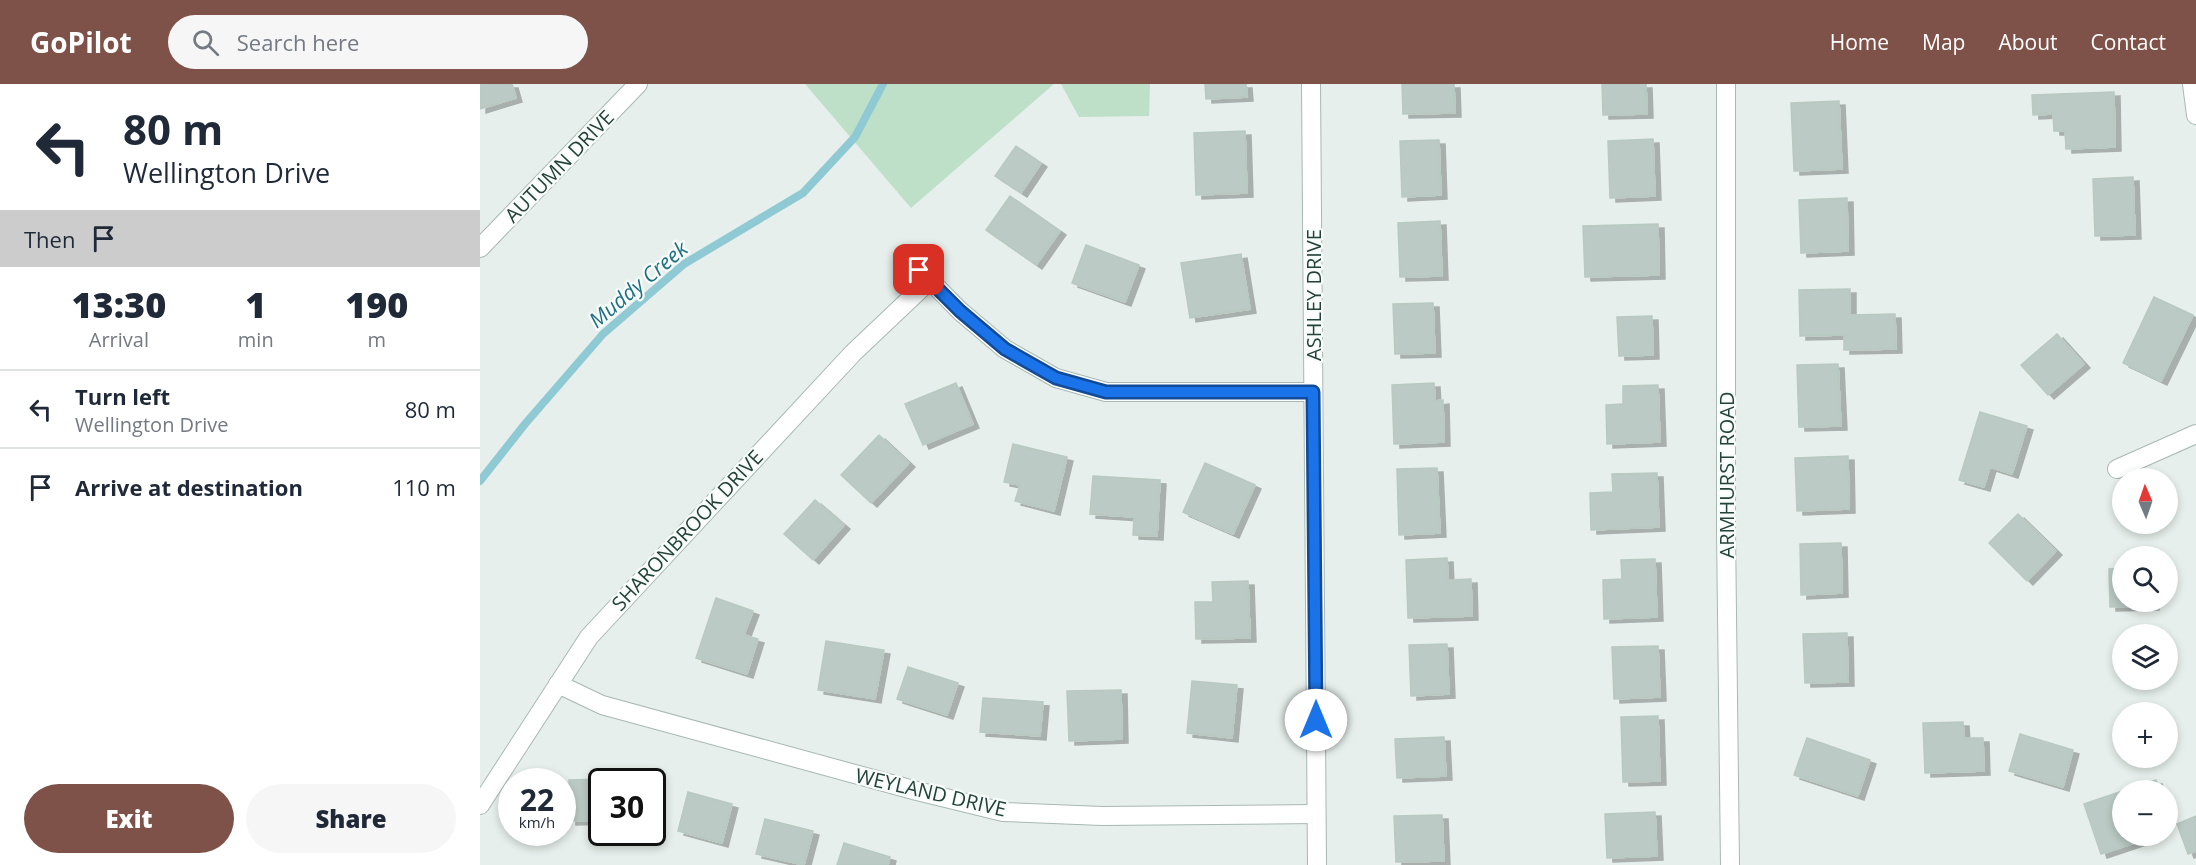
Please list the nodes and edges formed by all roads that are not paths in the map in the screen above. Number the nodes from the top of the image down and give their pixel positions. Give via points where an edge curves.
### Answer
1 (638, 84) edge
2 (1311, 84) edge
3 (1726, 84) edge
4 (2192, 84) edge
5 (2196, 115) edge
6 (480, 248) edge
7 (909, 259) dead end
8 (929, 281) junction
9 (1313, 392) junction
10 (2196, 434) edge
11 (2119, 468) edge
12 (558, 684) junction
13 (480, 805) edge
14 (1316, 814) junction
15 (1317, 865) edge
16 (1730, 865) edge

1 - 6 street, AUTUMN DRIVE
2 - 9 street, ASHLEY DRIVE
3 - 16 street, ARMHURST ROAD
4 - 5 street
7 - 8 street
8 - 9 street via 1005,349 1056,378 1106,392
8 - 12 street, SHARONBROOK DRIVE via 853,353 646,573 589,637
9 - 14 street, ASHLEY DRIVE
10 - 11 street
12 - 13 street, SHARONBROOK DRIVE
12 - 14 street, WEYLAND DRIVE via 602,705 1003,812 1102,816
14 - 15 street, ASHLEY DRIVE

